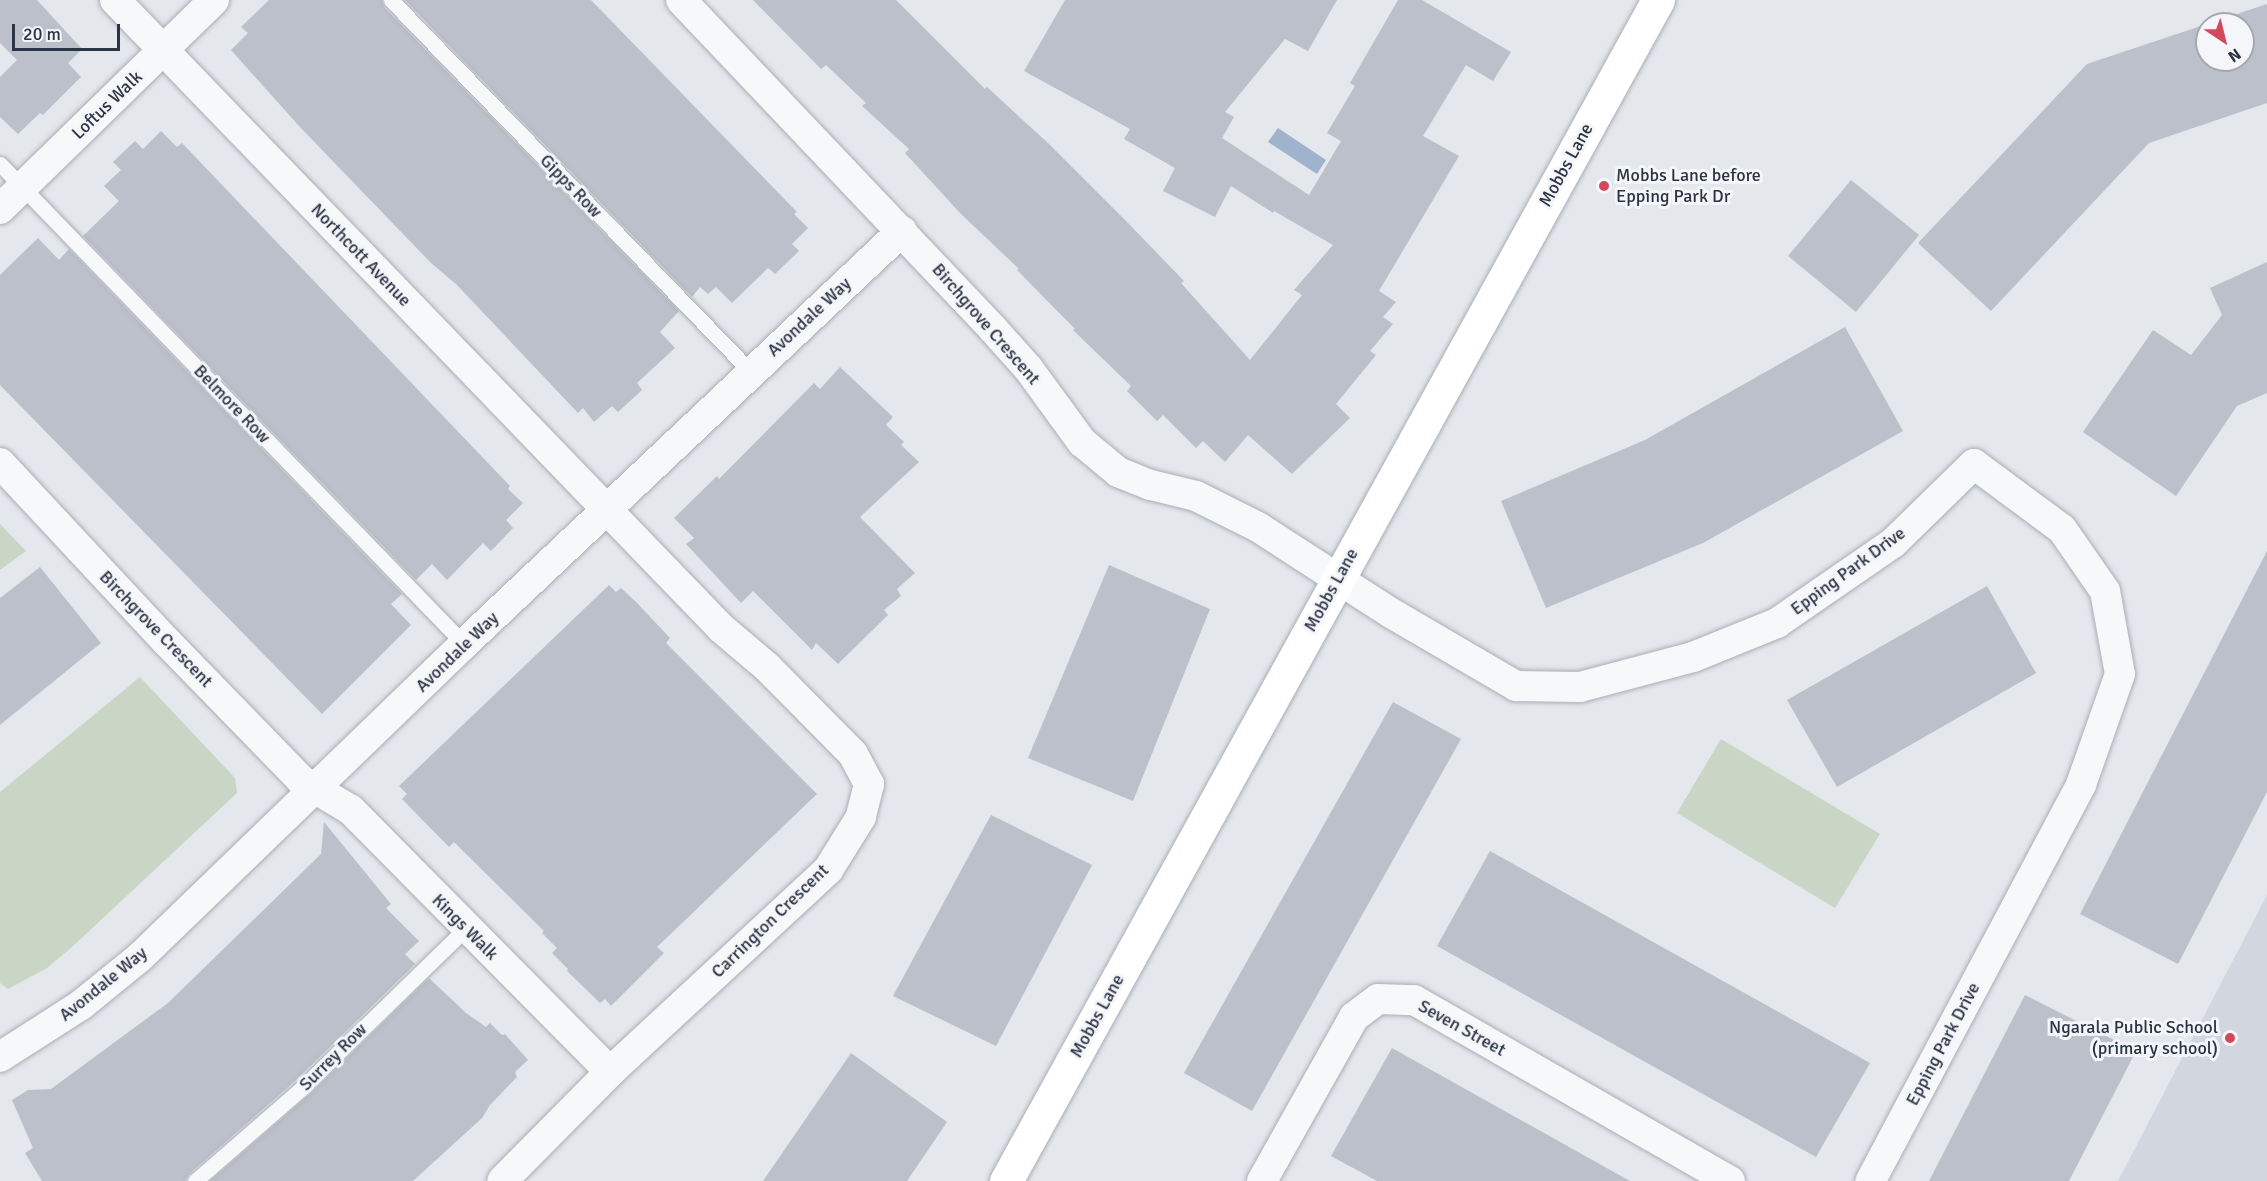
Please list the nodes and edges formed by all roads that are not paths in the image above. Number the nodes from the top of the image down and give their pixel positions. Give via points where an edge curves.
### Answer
1 (116, 0) edge
2 (214, 0) edge
3 (391, 0) edge
4 (681, 0) edge
5 (1658, 0) edge
6 (163, 50) junction
7 (0, 164) edge
8 (22, 187) junction
9 (0, 209) edge
10 (902, 231) junction
11 (751, 372) junction
12 (0, 463) edge
13 (607, 510) junction
14 (1339, 577) junction
15 (464, 644) junction
16 (316, 789) junction
17 (466, 928) junction
18 (0, 1057) edge
19 (610, 1072) junction
20 (195, 1181) edge
21 (502, 1181) edge
22 (1006, 1181) edge
23 (1262, 1181) edge
24 (1730, 1181) edge
25 (1870, 1181) edge

1 - 6 street, Northcott Avenue
2 - 6 street, Loftus Walk
3 - 11 lane, Gipps Row
4 - 10 street, Birchgrove Crescent
5 - 14 street, Mobbs Lane
6 - 8 street, Loftus Walk
6 - 13 street, Northcott Avenue
7 - 8 lane, Belmore Row
8 - 9 street, Loftus Walk
8 - 15 lane, Belmore Row
10 - 11 street, Avondale Way
10 - 14 street, Birchgrove Crescent via 1028,368 1082,442 1118,472 1196,496 1258,527
11 - 13 street, Avondale Way
12 - 16 street, Birchgrove Crescent via 301,780
13 - 15 street, Avondale Way
13 - 19 street, Carrington Crescent via 721,628 767,667 853,754 869,784 861,818 828,870
14 - 22 street, Mobbs Lane
14 - 25 street, Epping Park Drive via 1391,613 1516,686 1580,687 1693,657 1778,623 1893,543 1974,464 2062,529 2105,591 2120,674 2081,785
15 - 16 street, Avondale Way
16 - 17 street, Kings Walk via 351,810
16 - 18 street, Avondale Way via 140,957 81,1005
17 - 19 street, Kings Walk
17 - 20 lane, Surrey Row via 303,1087
19 - 21 street, Carrington Crescent
23 - 24 street, Seven Street via 1354,1017 1378,999 1414,1000

